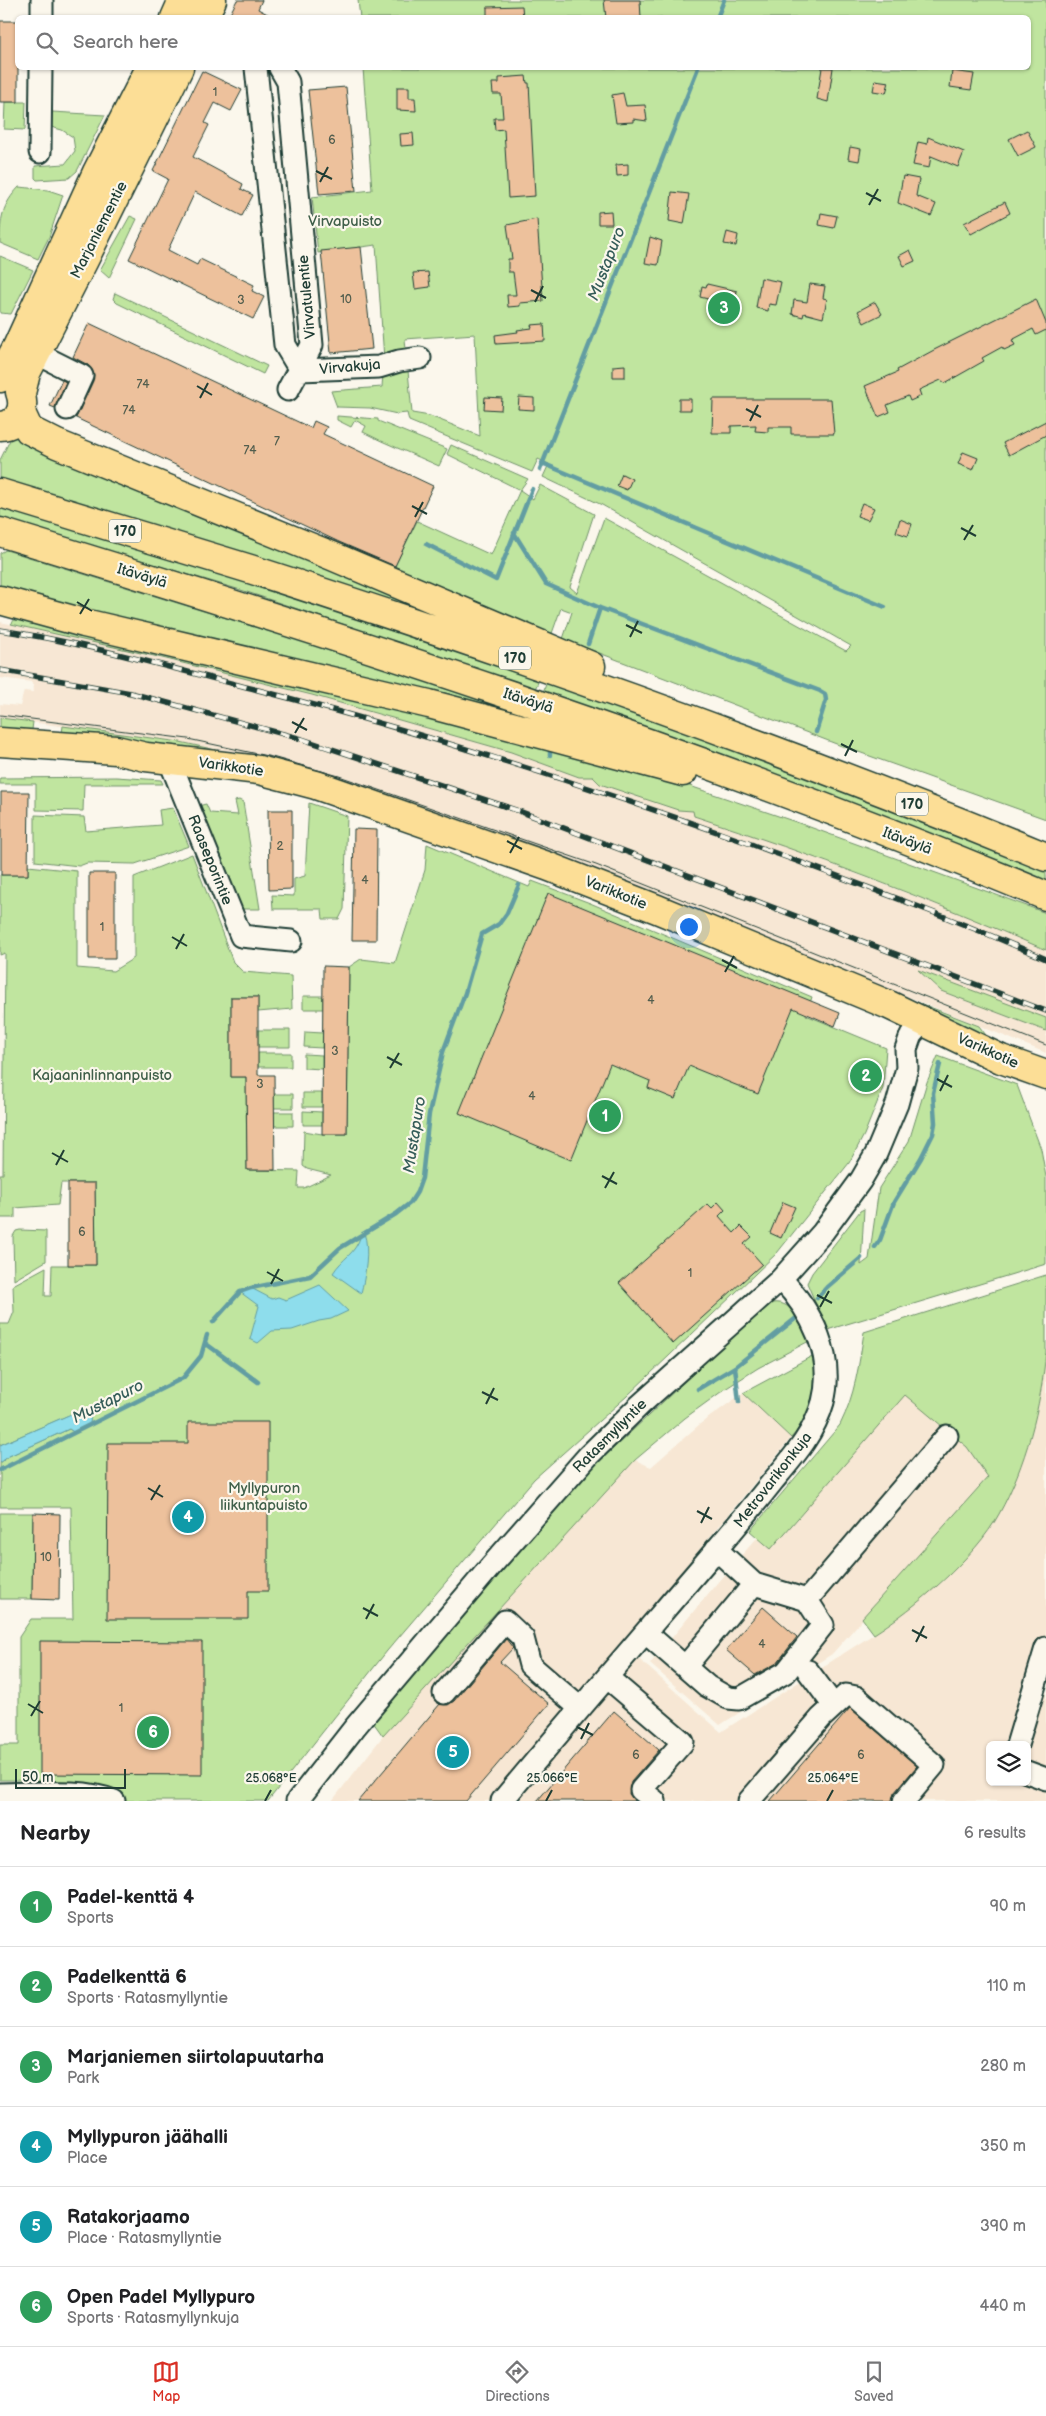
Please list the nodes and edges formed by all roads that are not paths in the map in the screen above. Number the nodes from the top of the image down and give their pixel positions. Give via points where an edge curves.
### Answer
1 (42, 0) edge
2 (183, 0) edge
3 (212, 0) edge
4 (42, 15) edge
5 (176, 15) edge
6 (204, 15) edge
7 (41, 70) edge
8 (149, 70) edge
9 (178, 70) edge
10 (256, 70) edge
11 (283, 71) edge
12 (40, 152) dead end
13 (299, 207) junction
14 (271, 210) junction
15 (36, 353) junction
16 (410, 359) dead end
17 (300, 370) junction
18 (288, 390) dead end
19 (7, 407) edge
20 (67, 409) dead end
21 (0, 493) edge
22 (0, 532) edge
23 (0, 600) edge
24 (0, 742) edge
25 (779, 752) junction
26 (158, 758) junction
27 (0, 761) edge
28 (824, 809) junction
29 (1046, 857) edge
30 (1046, 896) edge
31 (291, 941) dead end
32 (924, 1020) junction
33 (1046, 1075) edge
34 (781, 1279) junction
35 (947, 1436) dead end
36 (716, 1550) junction
37 (754, 1584) junction
38 (807, 1600) junction
39 (646, 1634) junction
40 (1046, 1648) edge
41 (685, 1667) junction
42 (808, 1671) dead end
43 (608, 1678) junction
44 (444, 1693) dead end
45 (834, 1706) junction
46 (580, 1708) junction
47 (1018, 1741) edge
48 (1031, 1773) edge
49 (1046, 1778) edge
50 (0, 1794) edge
51 (114, 1801) edge
52 (297, 1801) edge
53 (502, 1801) edge
54 (654, 1801) edge
55 (749, 1801) edge
56 (904, 1801) edge

1 - 4 street
2 - 5 main road
3 - 6 main road
7 - 12 street
8 - 19 main road, Marjaniementie via 97,172 23,334
9 - 15 main road, Marjaniementie
10 - 14 street, Virvatulentie
11 - 13 street, Virvatulentie
13 - 14 street
13 - 17 street, Virvatulentie via 312,345
14 - 17 street, Virvatulentie via 285,345
15 - 19 main road, Marjaniementie
15 - 20 street via 82,376
16 - 17 street, Virvakuja via 380,367
17 - 18 street
19 - 25 main road via 29,430 57,444 572,658
21 - 25 main road, 170 via 250,569 577,678
22 - 28 main road, Itäväylä / 170 via 236,604 554,709
23 - 28 main road via 84,623 429,704
24 - 26 main road via 116,750
25 - 29 main road, 170
26 - 27 main road
26 - 31 street, Raaseporintie via 241,936
26 - 32 main road, Varikkotie via 289,776 388,809 556,869
28 - 30 main road, Itäväylä / 170
32 - 33 main road, Varikkotie via 1002,1059
32 - 34 street, Ratasmyllyntie via 924,1041 907,1068 897,1104 876,1154 823,1232
34 - 36 street, Metrovarikonkuja via 804,1304 818,1334 826,1379 823,1400 803,1445
34 - 52 street, Ratasmyllyntie via 640,1404 588,1456 472,1588
35 - 38 street
36 - 37 street
36 - 39 street, Metrovarikonkuja
37 - 38 street
37 - 41 street
38 - 41 street via 824,1625 786,1672 739,1699 728,1698
39 - 41 street
39 - 43 street, Metrovarikonkuja
40 - 47 street
42 - 45 street
43 - 46 street, Metrovarikonkuja
43 - 54 street via 683,1742 642,1790
44 - 46 street via 505,1621 523,1638 530,1665
45 - 55 street
45 - 56 street via 846,1695 856,1698 934,1765
46 - 53 street, Metrovarikonkuja
48 - 49 street
50 - 51 street via 81,1794

